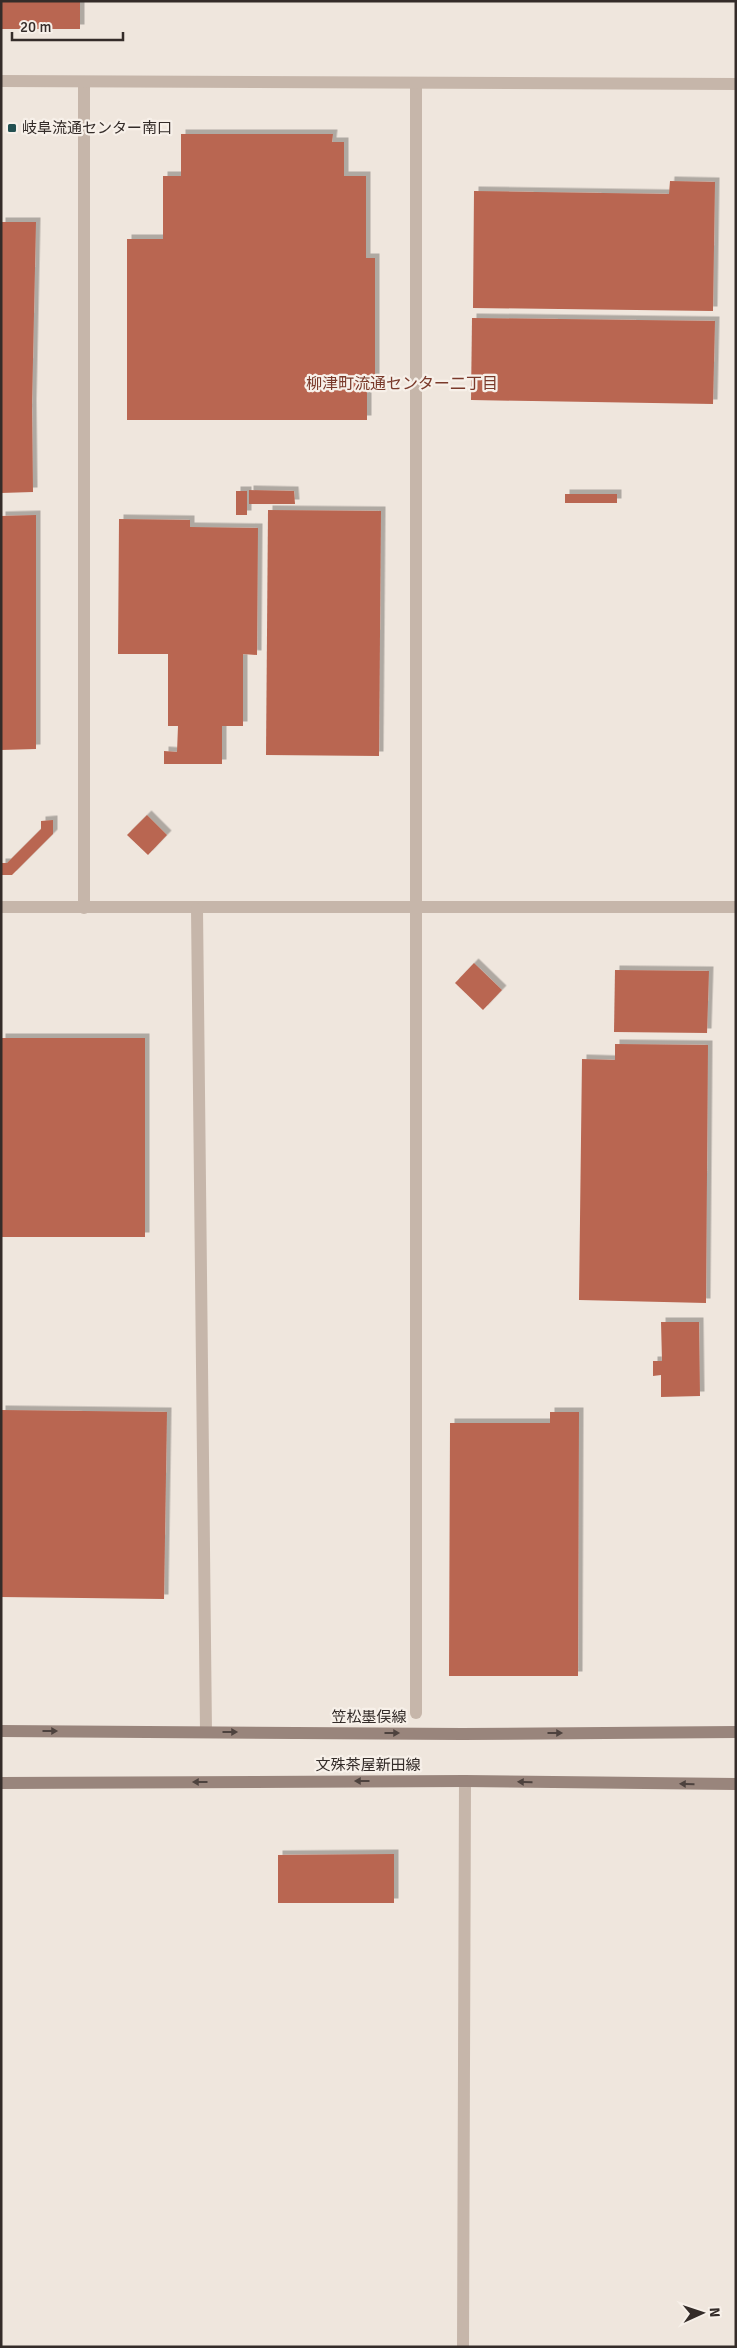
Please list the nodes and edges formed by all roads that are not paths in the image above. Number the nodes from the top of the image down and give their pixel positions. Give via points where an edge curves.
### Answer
1 (1, 82) edge
2 (84, 82) junction
3 (416, 83) junction
4 (736, 84) edge
5 (1, 907) edge
6 (415, 907) junction
7 (736, 907) edge
8 (84, 908) junction
9 (197, 908) junction
10 (416, 1713) dead end
11 (1, 1731) edge
12 (206, 1732) junction
13 (736, 1732) edge
14 (464, 1781) junction
15 (1, 1783) edge
16 (736, 1784) edge
17 (463, 2347) edge

1 - 2 street
2 - 3 street
2 - 8 street
3 - 4 street
3 - 6 street
5 - 8 street
6 - 7 street
6 - 9 street
6 - 10 street
8 - 9 street
9 - 12 street
11 -> 12 main road, 笠松墨俣線
12 -> 13 main road, 笠松墨俣線
14 -> 15 main road, 文殊茶屋新田線
16 -> 14 main road, 文殊茶屋新田線
14 - 17 street

